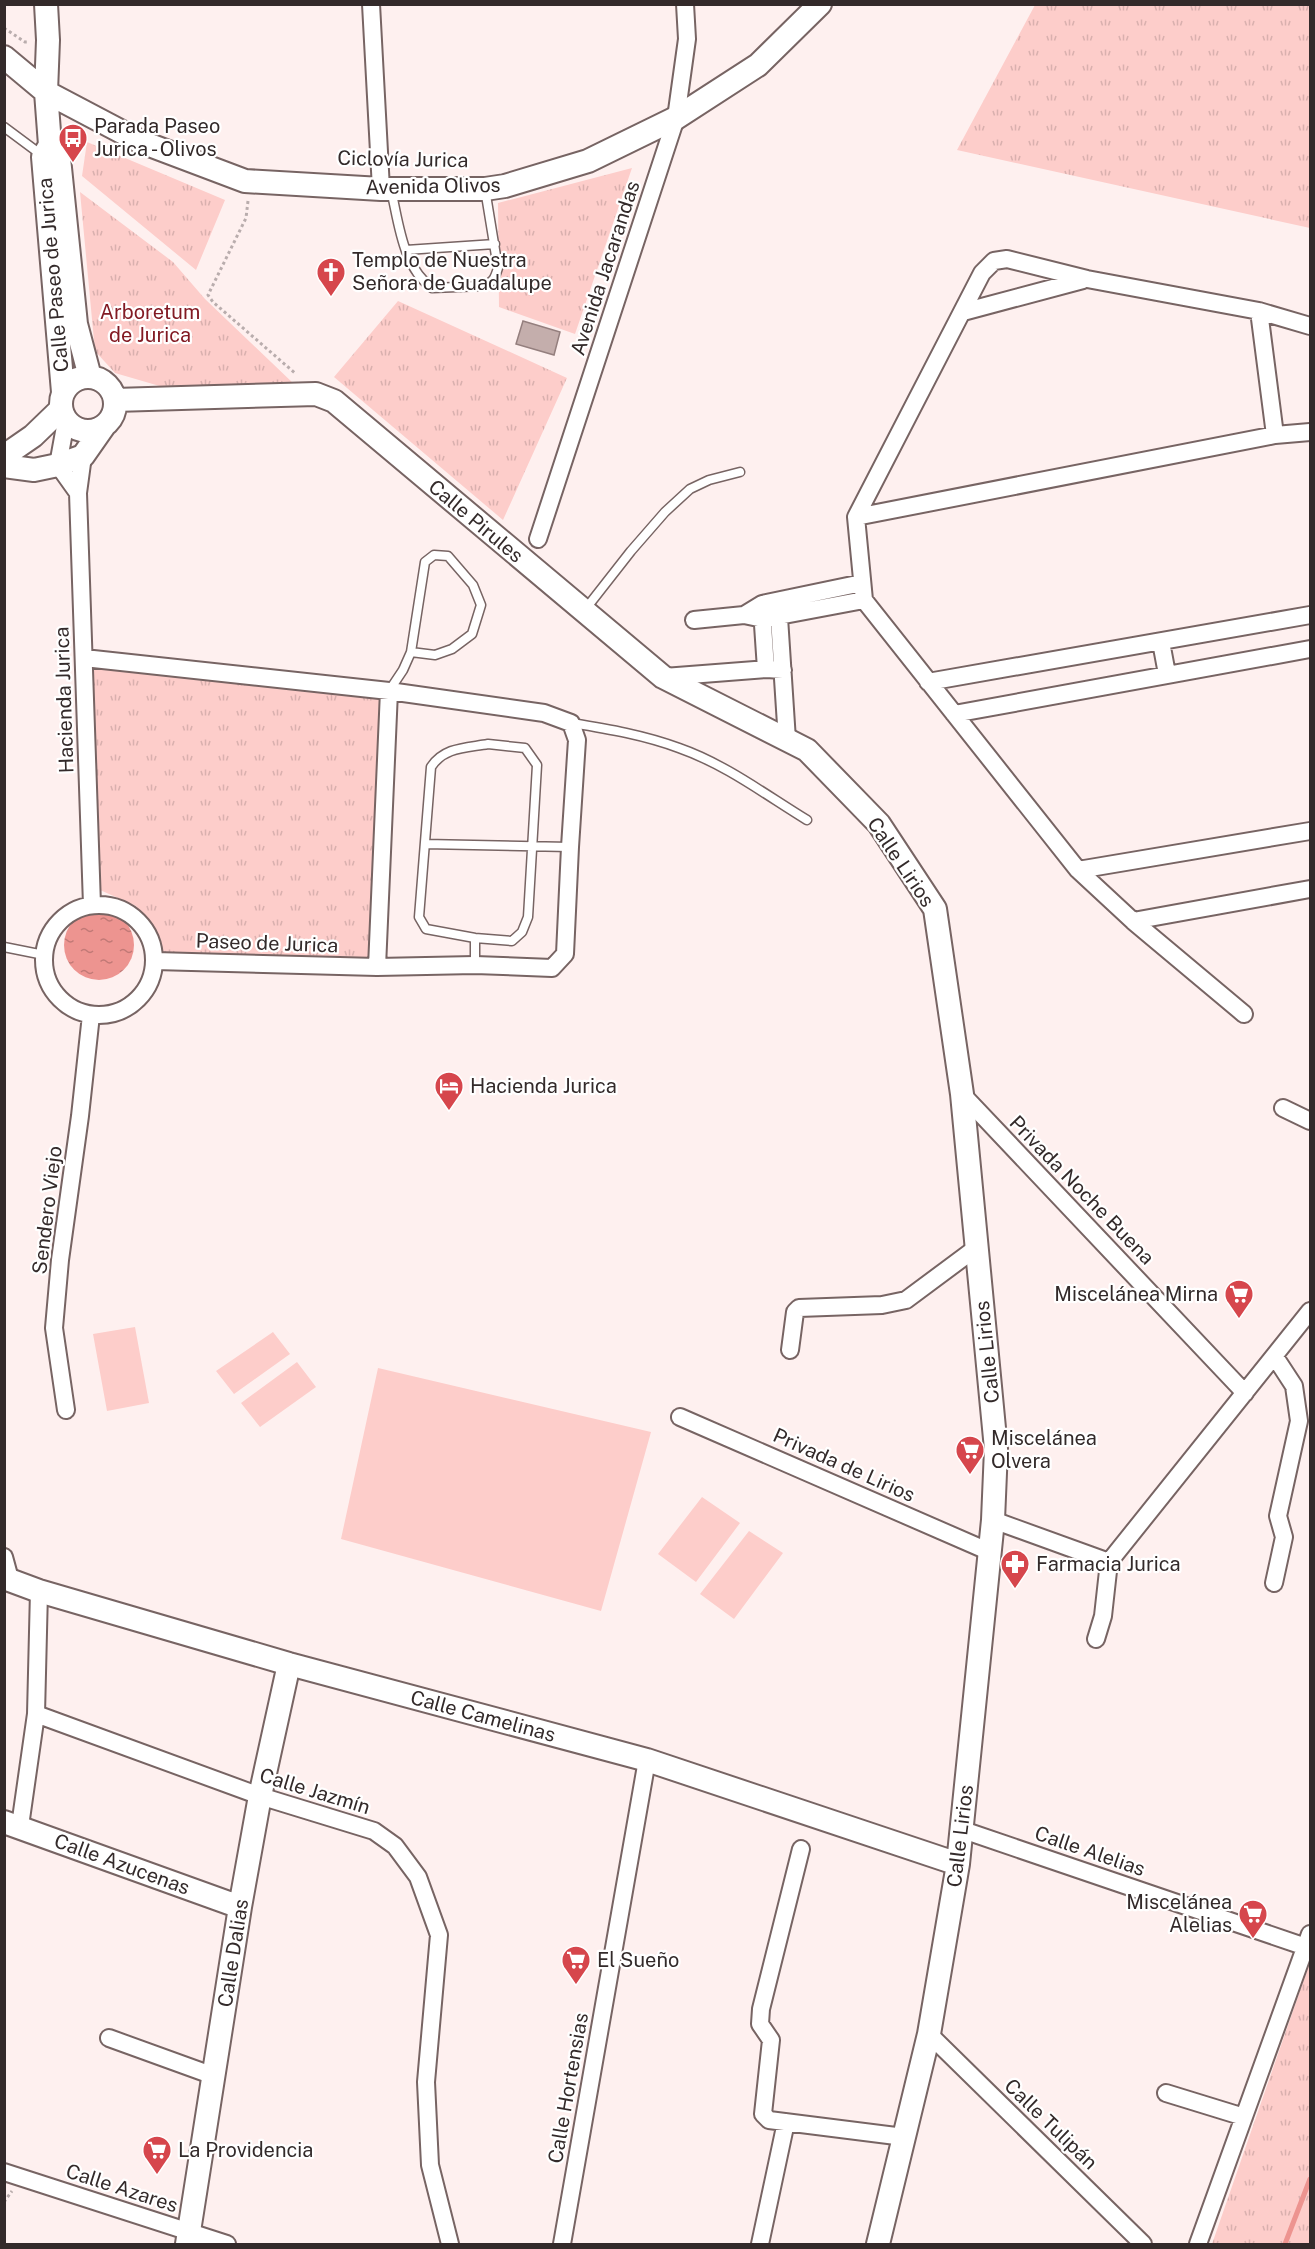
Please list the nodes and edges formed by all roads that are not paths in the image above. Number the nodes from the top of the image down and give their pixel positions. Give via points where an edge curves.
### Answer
1 (46, 4) edge
2 (371, 4) edge
3 (685, 4) edge
4 (820, 4) edge
5 (4, 57) edge
6 (46, 92) junction
7 (676, 118) junction
8 (4, 127) edge
9 (51, 153) junction
10 (386, 189) junction
11 (485, 189) junction
12 (495, 244) junction
13 (406, 250) junction
14 (1087, 279) junction
15 (1259, 311) junction
16 (963, 312) junction
17 (1311, 326) edge
18 (90, 376) junction
19 (116, 400) junction
20 (63, 407) junction
21 (105, 426) junction
22 (1311, 432) edge
23 (1275, 435) junction
24 (4, 456) edge
25 (83, 456) junction
26 (58, 465) junction
27 (4, 466) edge
28 (740, 472) dead end
29 (78, 493) junction
30 (856, 517) junction
31 (538, 539) dead end
32 (863, 591) junction
33 (771, 610) junction
34 (584, 612) junction
35 (1311, 615) edge
36 (694, 620) dead end
37 (1161, 642) junction
38 (1311, 649) edge
39 (411, 652) junction
40 (84, 658) junction
41 (774, 669) junction
42 (1167, 674) junction
43 (663, 677) junction
44 (928, 682) junction
45 (389, 691) junction
46 (954, 714) junction
47 (571, 723) junction
48 (797, 745) junction
49 (807, 820) dead end
50 (1311, 831) edge
51 (425, 844) junction
52 (533, 846) junction
53 (570, 846) junction
54 (1078, 870) junction
55 (1311, 889) edge
56 (92, 905) junction
57 (1132, 921) junction
58 (475, 938) junction
59 (4, 947) edge
60 (44, 955) junction
61 (155, 961) junction
62 (475, 965) junction
63 (377, 967) junction
64 (1244, 1014) dead end
65 (91, 1015) junction
66 (962, 1094) junction
67 (1283, 1108) dead end
68 (1311, 1121) edge
69 (976, 1248) junction
70 (1311, 1311) edge
71 (790, 1350) dead end
72 (1275, 1357) junction
73 (1245, 1393) junction
74 (66, 1410) dead end
75 (680, 1417) dead end
76 (993, 1520) junction
77 (990, 1552) junction
78 (4, 1557) edge
79 (1109, 1562) junction
80 (7, 1578) edge
81 (1274, 1583) dead end
82 (39, 1591) junction
83 (1096, 1639) dead end
84 (289, 1664) junction
85 (36, 1714) junction
86 (647, 1760) junction
87 (260, 1796) junction
88 (12, 1824) edge
89 (963, 1830) junction
90 (801, 1849) dead end
91 (958, 1864) junction
92 (240, 1907) junction
93 (1308, 1940) edge
94 (929, 2034) junction
95 (109, 2038) dead end
96 (214, 2076) junction
97 (1166, 2093) dead end
98 (1244, 2117) junction
99 (786, 2122) junction
100 (904, 2138) junction
101 (4, 2172) edge
102 (188, 2238) edge
103 (227, 2244) edge
104 (450, 2244) edge
105 (562, 2244) edge
106 (760, 2244) edge
107 (878, 2244) edge
108 (1143, 2244) edge
109 (1198, 2244) edge

1 - 6 street, Calle Paseo de Jurica
2 - 10 street
3 - 7 street, Avenida Jacarandas via 687,39
4 - 7 street, Avenida Olivos via 758,65
5 - 6 street, Avenida Olivos
6 - 9 street, Calle Paseo de Jurica
6 - 10 street, Avenida Olivos via 139,141 246,181
7 - 11 street, Avenida Olivos via 588,161
7 - 31 street, Avenida Jacarandas
8 - 9 lane
9 - 18 street, Calle Paseo de Jurica via 76,324
9 - 20 street, Calle Paseo de Jurica
10 - 11 street, Avenida Olivos
10 - 13 lane
11 - 12 lane
12 - 13 lane
12 - 13 lane via 498,268 495,278 483,285 432,288 422,281
14 - 15 street
14 - 16 street
14 - 16 street via 1007,259 994,261 981,273
15 - 17 street
15 - 23 street
16 - 30 street
18 - 19 street via 111,388
18 - 20 street via 74,380
19 - 21 street
19 - 34 street, Calle Pirules via 316,394 334,401
20 - 21 street via 77,430 91,432
20 - 24 street via 33,436
20 - 26 street
21 - 25 street
22 - 23 street
23 - 30 street
25 - 26 street
25 - 29 street, Hacienda Jurica
26 - 27 street via 34,470
26 - 29 street
28 - 34 lane via 690,489 631,551
29 - 40 street, Hacienda Jurica
30 - 32 street
32 - 33 street
32 - 44 street
33 - 36 street
33 - 41 street
34 - 43 street, Calle Pirules
35 - 37 street
37 - 42 street
37 - 44 street
38 - 42 street
39 - 39 lane via 425,562 434,555 448,556 473,585 481,605 472,634 453,649 435,655
39 - 45 lane
40 - 45 street
40 - 56 street, Hacienda Jurica
41 - 43 street
41 - 48 street
42 - 46 street
43 - 48 street, Calle Pirules
44 - 46 street
45 - 47 street via 544,713
45 - 63 street
46 - 54 street
47 - 49 lane via 622,731 681,748
47 - 53 street, Paseo de Jurica via 577,741
48 - 66 street, Calle Lirios via 879,824 935,909
50 - 54 street
51 - 52 lane
51 - 52 lane via 431,767 447,751 488,744 525,748 537,765
51 - 58 lane via 419,917 426,929
52 - 53 lane
52 - 58 lane via 528,917 522,932 512,940
53 - 62 street, Paseo de Jurica via 565,954 552,968
54 - 57 street
55 - 57 street
56 - 60 street via 63,917 53,929
56 - 61 street via 123,909 136,918 153,945
57 - 64 street
58 - 62 lane
59 - 60 lane
60 - 65 street via 52,990 76,1011
61 - 63 street, Paseo de Jurica
61 - 65 street via 153,976 136,1003 107,1016
62 - 63 street, Paseo de Jurica
65 - 74 street, Sendero Viejo via 54,1328
66 - 69 street, Calle Lirios
66 - 73 street, Privada Noche Buena
67 - 68 street
69 - 71 street via 906,1300 882,1305 799,1308 795,1312
69 - 76 street, Calle Lirios via 996,1449
70 - 72 street
72 - 73 street
72 - 81 street via 1294,1386 1299,1421 1278,1516 1284,1537
73 - 79 street
75 - 77 street, Privada de Lirios
76 - 77 street, Calle Lirios
76 - 79 street
77 - 89 street, Calle Lirios
78 - 80 street
79 - 83 street via 1103,1616
80 - 82 street, Calle Camelinas
82 - 84 street, Calle Camelinas
82 - 85 street
84 - 86 street, Calle Camelinas
84 - 87 street, Calle Dalias
85 - 87 street, Calle Jazmín
85 - 88 street
86 - 91 street, Calle Camelinas
86 - 105 street, Calle Hortensias
87 - 92 street, Calle Dalias
87 - 104 street, Calle Jazmín via 374,1831 395,1846 418,1877 439,1935 426,2082 430,2165
88 - 92 street, Calle Azucenas
89 - 91 street, Calle Lirios
89 - 93 street, Calle Alelias
90 - 99 street via 760,2024 771,2040 763,2114 769,2120
91 - 94 street, Calle Lirios
92 - 96 street, Calle Dalias
93 - 98 street
94 - 100 street, Calle Lirios
94 - 108 street, Calle Tulipán
95 - 96 street
96 - 102 street, Calle Dalias
97 - 98 street
98 - 109 street
99 - 100 street
99 - 106 street
100 - 107 street, Calle Lirios
101 - 102 street, Calle Azares
102 - 103 street, Calle Azares

